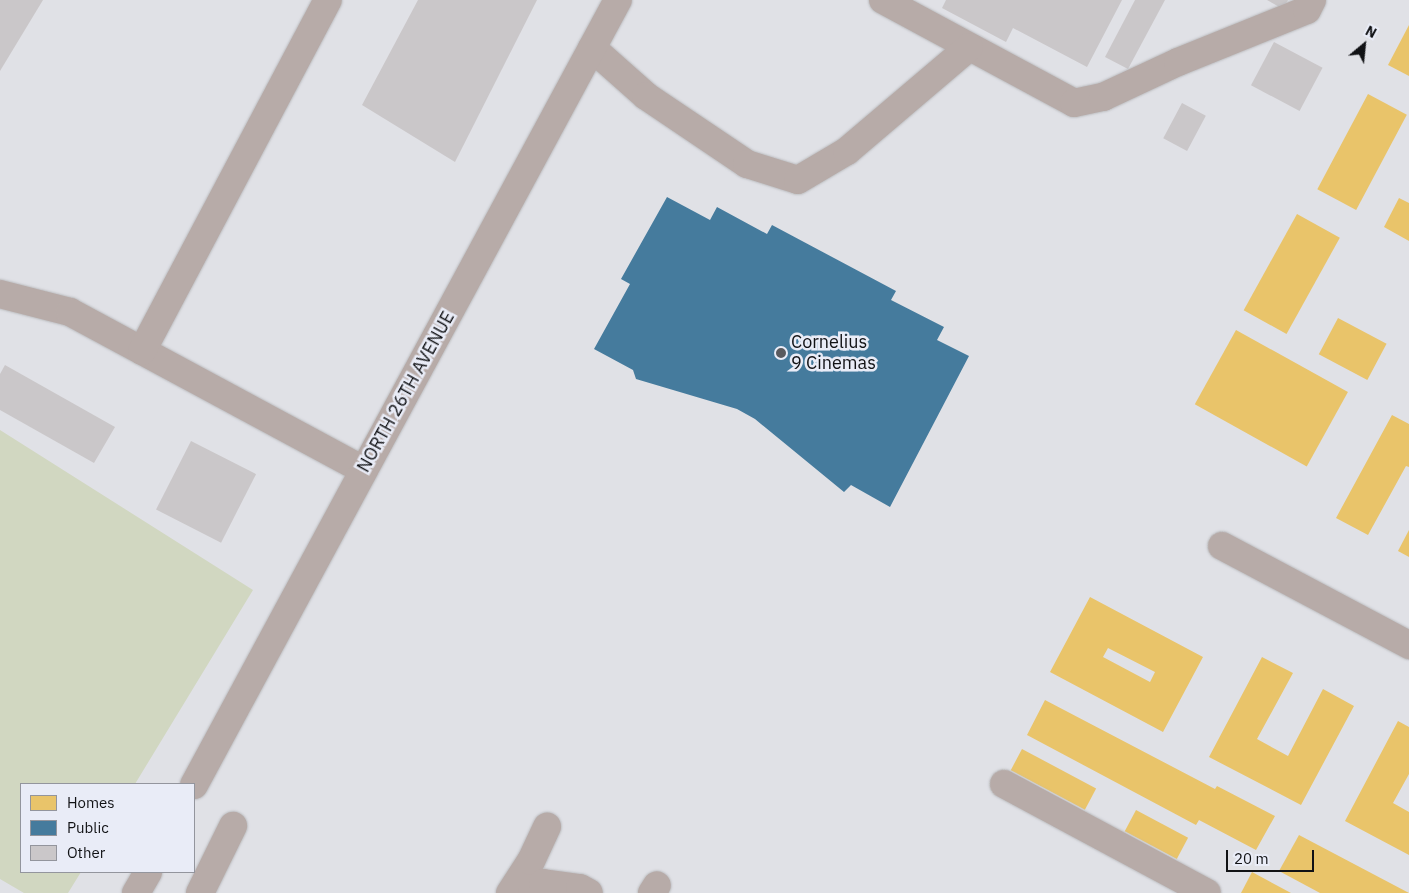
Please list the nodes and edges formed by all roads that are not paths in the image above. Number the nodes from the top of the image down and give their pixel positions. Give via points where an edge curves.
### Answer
1 (328, 0) edge
2 (618, 0) edge
3 (883, 0) edge
4 (1312, 0) edge
5 (969, 46) junction
6 (592, 48) junction
7 (0, 294) edge
8 (142, 351) junction
9 (363, 470) junction
10 (1222, 546) dead end
11 (1409, 645) edge
12 (195, 783) edge
13 (1004, 784) dead end
14 (233, 826) dead end
15 (547, 826) dead end
16 (147, 873) edge
17 (136, 893) edge
18 (200, 893) edge
19 (510, 893) edge
20 (532, 893) edge
21 (589, 893) edge
22 (1207, 893) edge

1 - 8 street
2 - 6 street, NORTH 26TH AVENUE
3 - 5 street
4 - 5 street via 1307,10 1178,62 1103,97 1074,103
5 - 6 street via 847,151 798,180 748,164 646,96
6 - 9 street, NORTH 26TH AVENUE
7 - 8 street via 70,312
8 - 9 street
9 - 12 street, NORTH 26TH AVENUE
10 - 11 street
13 - 22 street
14 - 18 street
15 - 19 street via 531,861
16 - 17 street
20 - 21 street via 543,883 580,888

